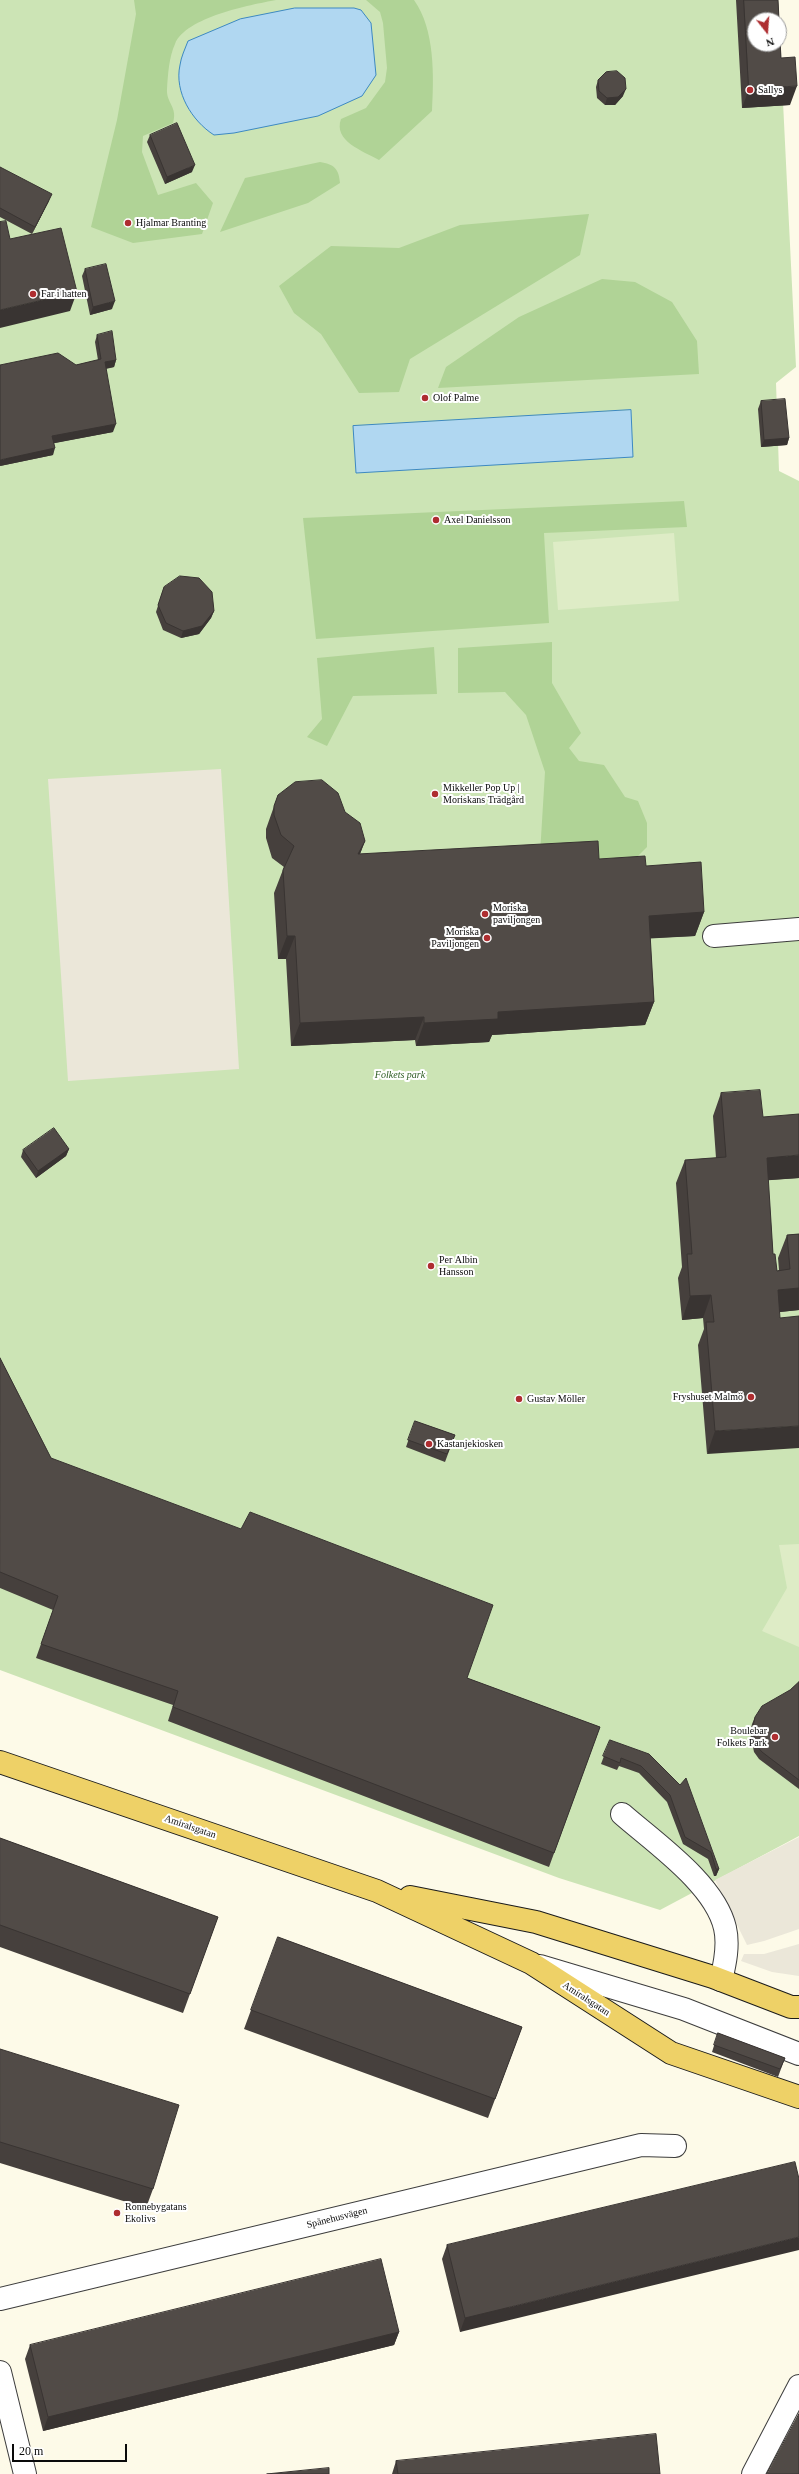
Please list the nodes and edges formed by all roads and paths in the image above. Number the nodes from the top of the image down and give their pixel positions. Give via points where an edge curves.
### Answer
1 (799, 929) edge
2 (714, 936) dead end
3 (1, 1763) edge
4 (622, 1814) dead end
5 (377, 1891) junction
6 (532, 1963) junction
7 (721, 1980) junction
8 (796, 2008) edge
9 (799, 2054) edge
10 (799, 2097) edge
11 (675, 2146) dead end
12 (0, 2299) edge
13 (0, 2372) edge
14 (799, 2386) edge
15 (25, 2474) edge
16 (752, 2474) edge

1 - 2 street
3 - 5 main road, Amiralsgatan
4 - 7 street via 704,1886 726,1930 725,1965
5 - 6 main road, Amiralsgatan
5 - 7 main road, Amiralsgatan via 536,1922
6 - 9 street via 684,2009
6 - 10 main road, Amiralsgatan via 671,2053
7 - 8 main road, Amiralsgatan
11 - 12 street, Spånehusvägen via 641,2145
13 - 15 street
14 - 16 street

